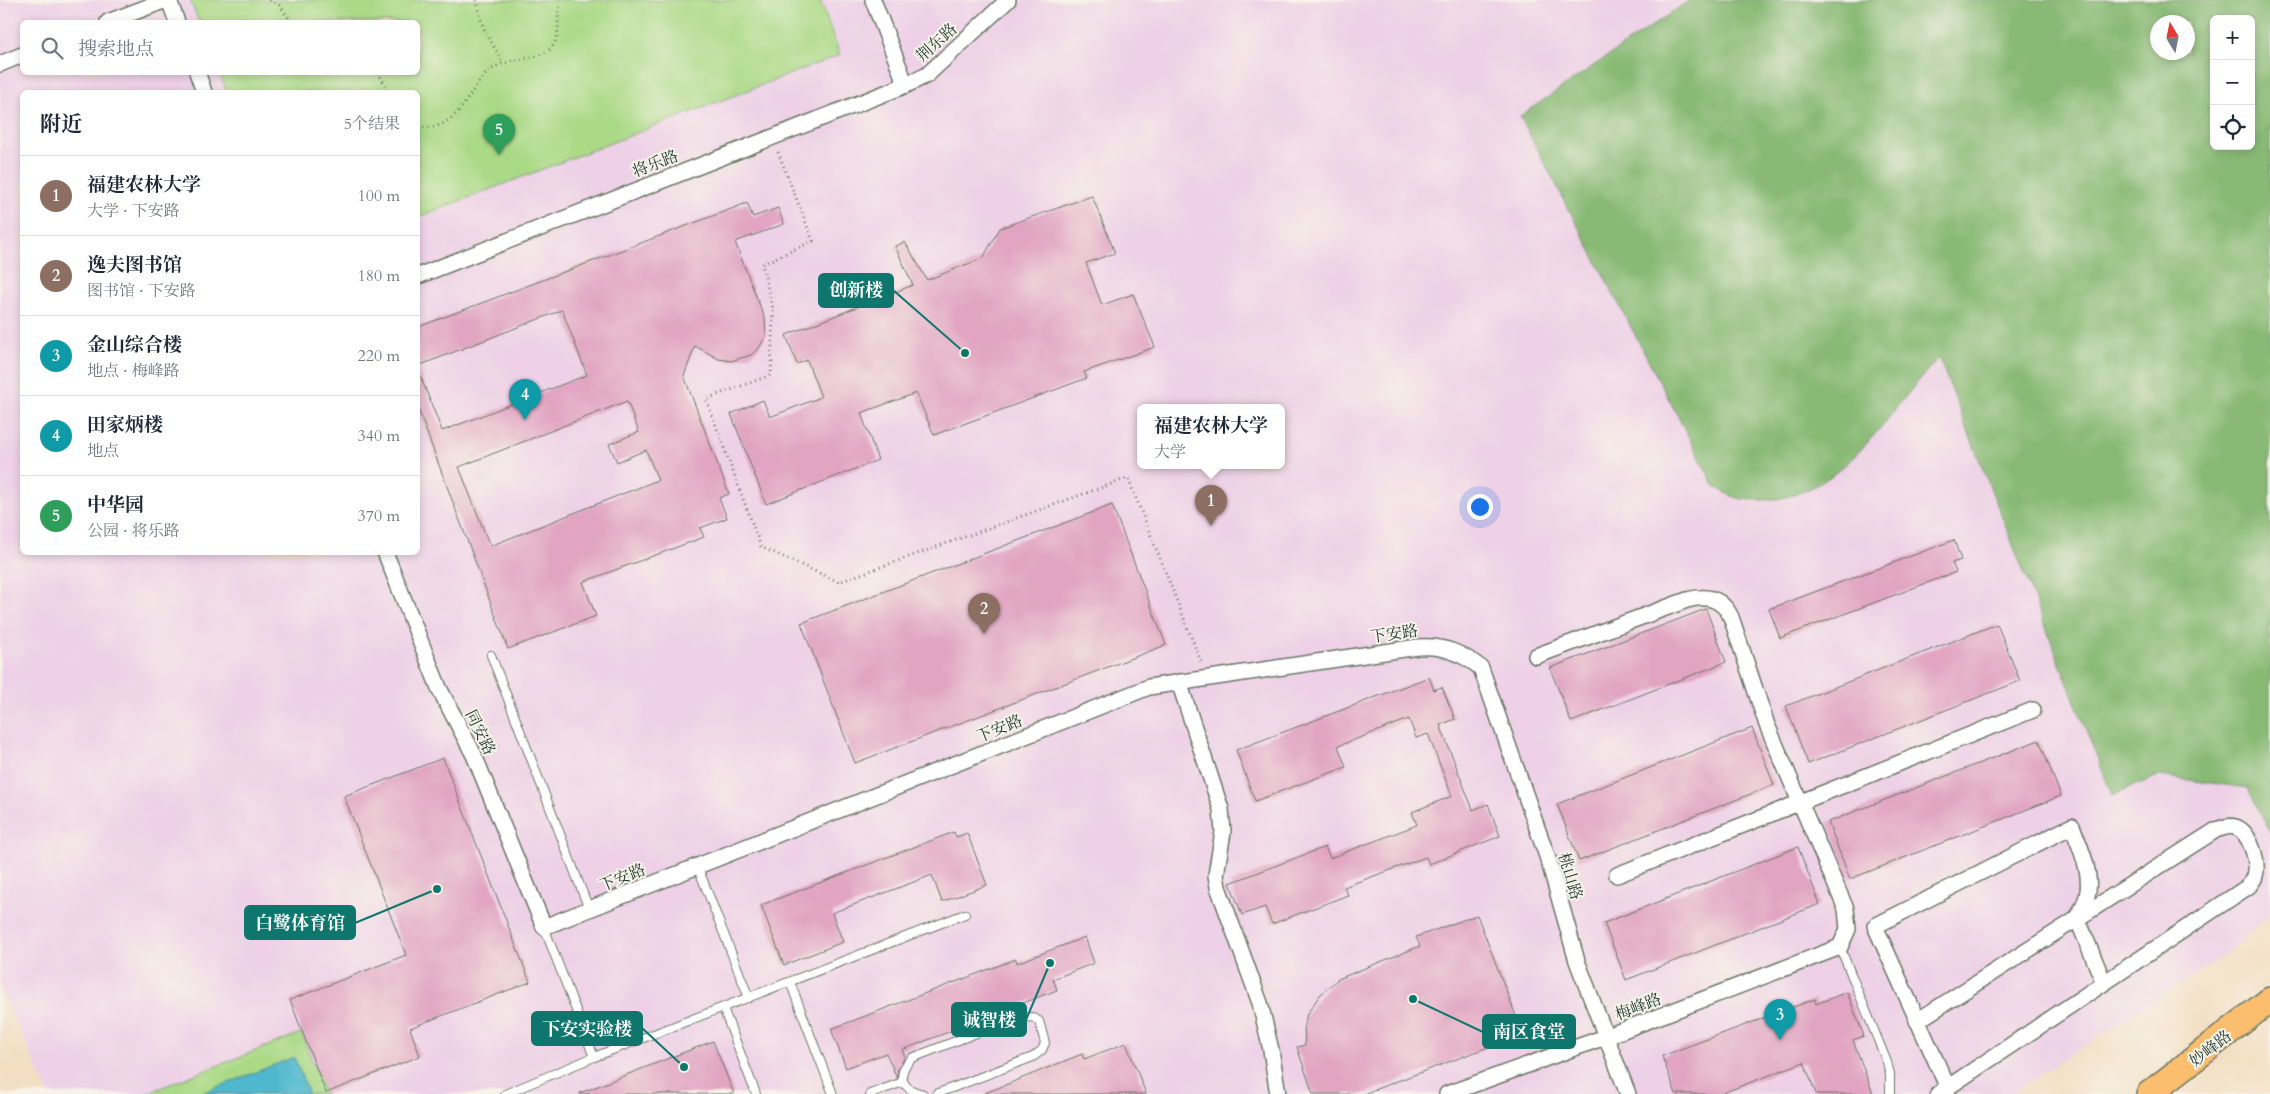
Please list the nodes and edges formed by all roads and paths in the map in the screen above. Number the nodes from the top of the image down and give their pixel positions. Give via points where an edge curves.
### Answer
1 (167, 0) edge
2 (270, 0) edge
3 (476, 0) edge
4 (562, 0) edge
5 (873, 0) edge
6 (1008, 0) edge
7 (113, 20) edge
8 (176, 20) edge
9 (290, 20) edge
10 (20, 57) edge
11 (503, 63) junction
12 (0, 64) edge
13 (198, 75) edge
14 (380, 75) edge
15 (906, 84) junction
16 (203, 90) edge
17 (388, 90) edge
18 (420, 127) edge
19 (772, 136) junction
20 (420, 275) edge
21 (386, 555) edge
22 (492, 655) dead end
23 (1536, 656) dead end
24 (1482, 668) joint
25 (1207, 679) junction
26 (1179, 682) junction
27 (2033, 710) dead end
28 (1800, 802) junction
29 (697, 866) junction
30 (1617, 876) dead end
31 (588, 909) junction
32 (965, 914) dead end
33 (2078, 918) junction
34 (544, 927) junction
35 (1840, 947) junction
36 (790, 982) junction
37 (2104, 983) junction
38 (750, 998) junction
39 (2270, 1000) edge
40 (723, 1008) junction
41 (1917, 1021) junction
42 (1605, 1037) junction
43 (594, 1057) junction
44 (903, 1082) junction
45 (1943, 1091) edge
46 (505, 1094) edge
47 (756, 1094) edge
48 (833, 1094) edge
49 (870, 1094) edge
50 (923, 1094) edge
51 (936, 1094) edge
52 (1278, 1094) edge
53 (1447, 1094) edge
54 (1628, 1094) edge
55 (1890, 1094) edge
56 (2149, 1094) edge

1 - 7 street
1 - 8 street
2 - 9 path via 279,5
3 - 11 path via 483,27
4 - 11 path via 558,11 559,29 553,46 537,56
5 - 15 street
6 - 15 street, 荆东路 via 927,75
10 - 12 street
11 - 18 path via 485,75 467,102 452,117 432,127
13 - 16 street
14 - 17 path
15 - 19 street, 将乐路
19 - 20 street, 将乐路
19 - 25 path via 813,242 762,264 773,309 771,375 706,399 761,547 838,582 1128,478
21 - 34 street, 同安路 via 439,688 474,755
22 - 31 lane
23 - 28 street via 1687,600 1702,597 1718,601 1731,617 1756,697
24 - 25 street, 下安路 via 1460,654 1431,646
24 - 42 street, 桃山路
25 - 26 street, 下安路
26 - 29 street, 下安路 via 1149,687
26 - 52 street via 1222,809 1224,832 1216,875 1218,887 1260,1003
27 - 28 street
28 - 30 street
28 - 35 street via 1846,909 1848,929
29 - 31 street, 下安路
29 - 38 lane
31 - 34 street, 下安路
32 - 36 lane
33 - 37 street
33 - 37 street via 2226,826 2242,830 2254,853 2255,877 2249,886
33 - 41 street
33 - 41 street via 2088,885 2082,853 2072,826 1875,926
34 - 43 lane
35 - 42 street, 梅峰路
35 - 55 lane via 1887,1062
36 - 38 lane
36 - 48 lane
37 - 45 street
38 - 40 lane
39 - 56 main road, 妙峰路
40 - 43 lane
40 - 47 lane
41 - 45 street
42 - 53 street, 梅峰路
42 - 54 street, 桃山路
43 - 46 lane
44 - 49 lane
44 - 50 lane via 909,1089
44 - 51 lane via 901,1073 905,1065 923,1053 1015,1018 1032,1017 1039,1022 1045,1043 1033,1058

